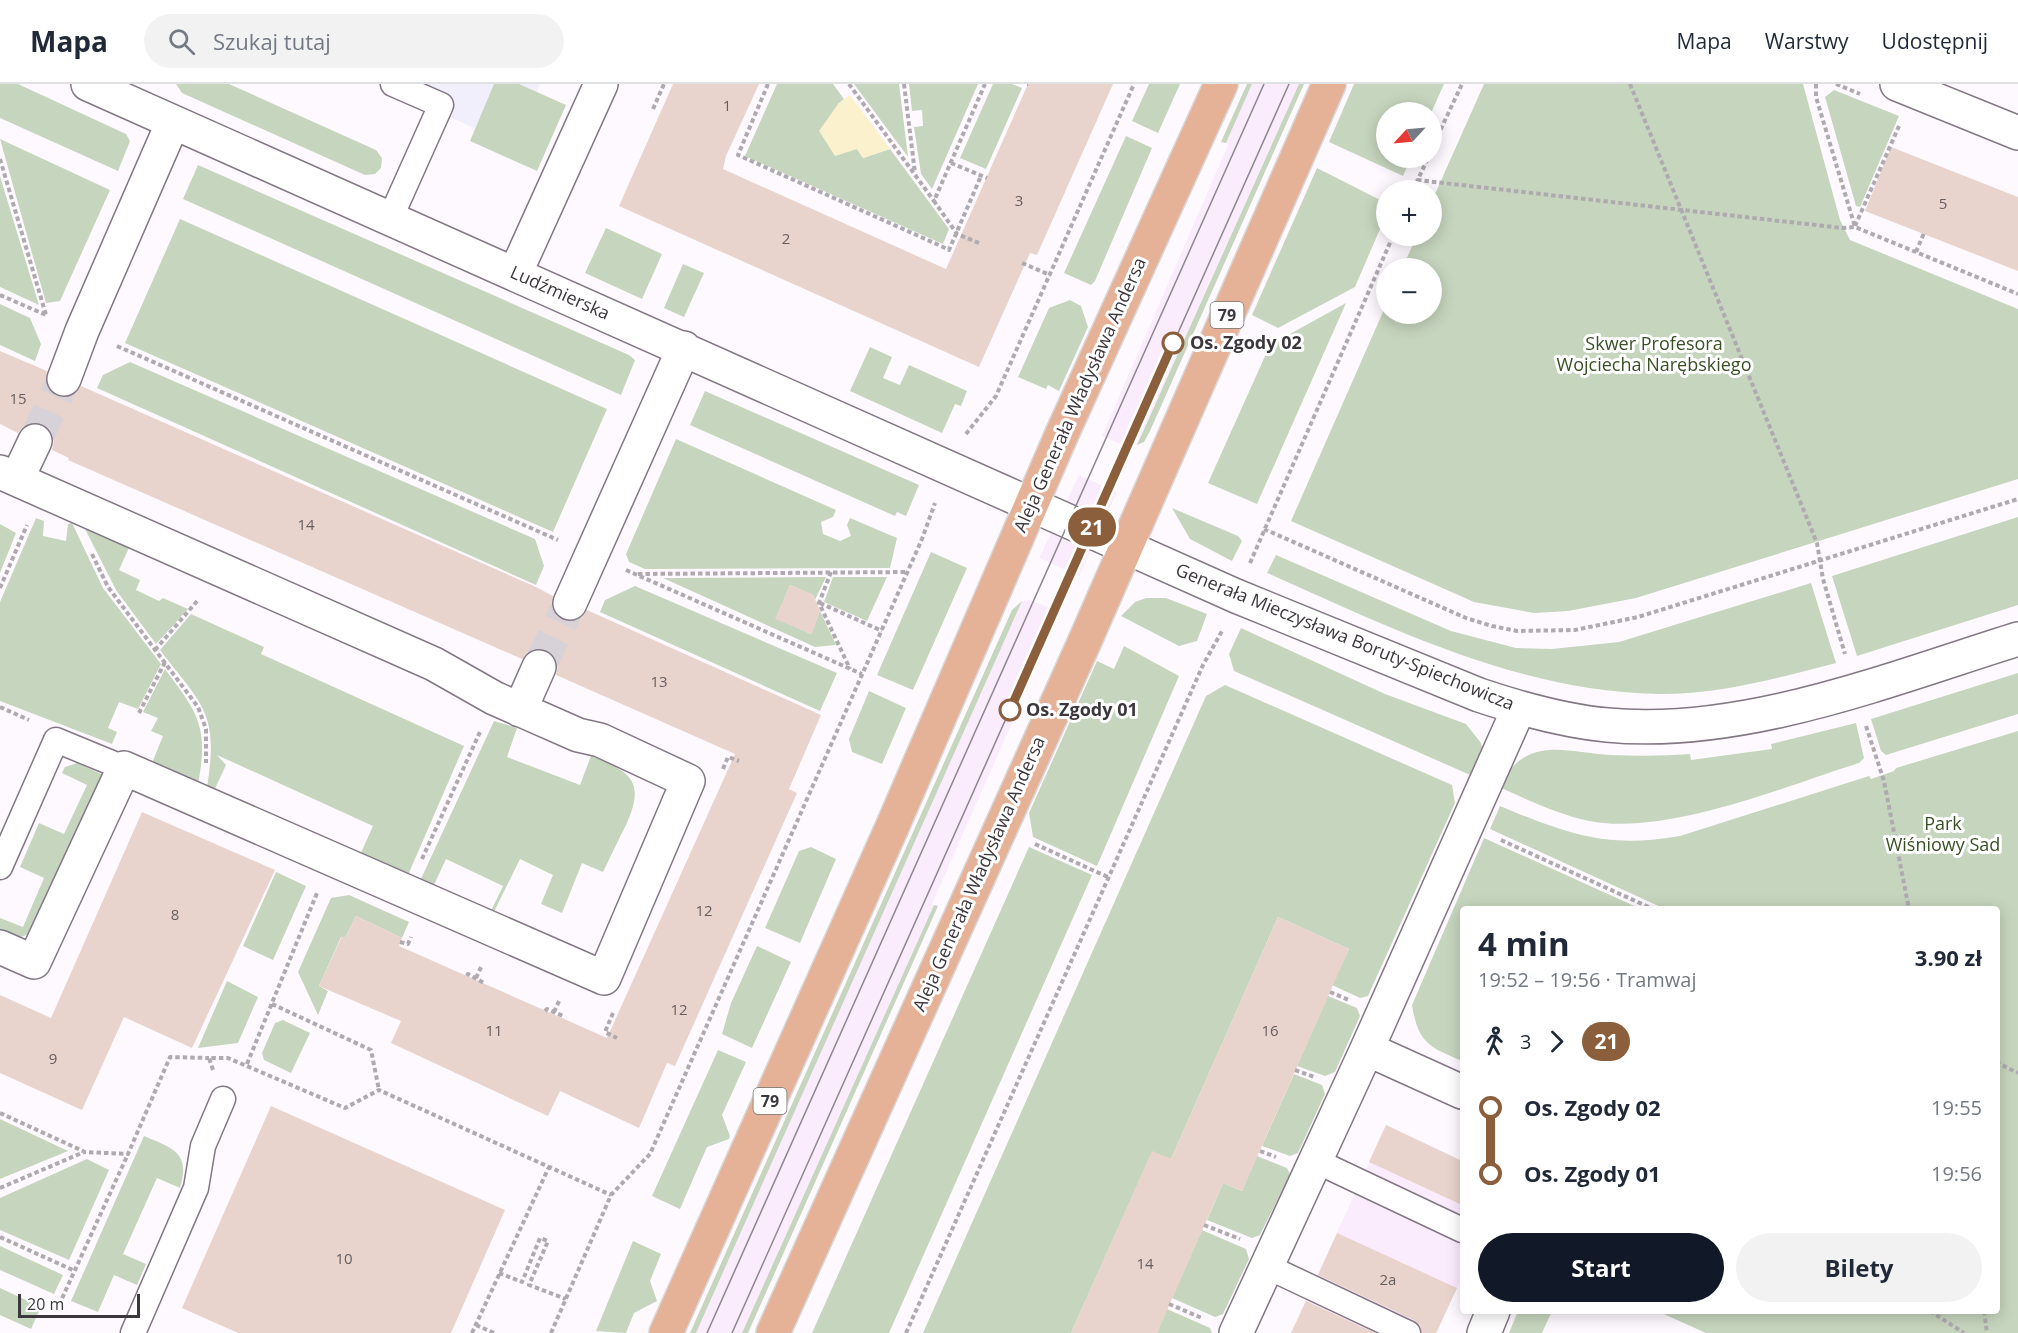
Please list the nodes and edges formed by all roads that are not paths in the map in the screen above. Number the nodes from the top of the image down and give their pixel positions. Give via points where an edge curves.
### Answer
1 (88, 84) edge
2 (393, 84) edge
3 (602, 84) edge
4 (1221, 84) edge
5 (1329, 84) edge
6 (1883, 91) edge
7 (134, 94) edge
8 (173, 122) junction
9 (2018, 133) edge
10 (390, 219) junction
11 (515, 274) junction
12 (684, 348) junction
13 (64, 379) tunnel mouth
14 (35, 441) tunnel mouth
15 (9, 476) edge
16 (1031, 504) junction
17 (1126, 547) junction
18 (570, 603) tunnel mouth
19 (2018, 639) edge
20 (539, 667) tunnel mouth
21 (1519, 708) junction
22 (520, 710) junction
23 (124, 768) junction
24 (0, 867) edge
25 (0, 947) edge
26 (1367, 1049) junction
27 (1460, 1091) edge
28 (223, 1099) dead end
29 (1316, 1161) junction
30 (1460, 1229) edge
31 (1258, 1255) junction
32 (1492, 1314) edge
33 (1224, 1328) edge
34 (133, 1333) edge
35 (666, 1333) edge
36 (773, 1333) edge
37 (1408, 1333) edge
38 (1484, 1333) edge

1 - 7 street, Ludźmierska
2 - 10 lane via 441,105
3 - 11 street
4 - 16 main road, Aleja Generała Władysława Andersa / 79
5 - 17 main road, Aleja Generała Władysława Andersa / 79
6 - 9 street
7 - 8 street, Ludźmierska
8 - 10 street, Ludźmierska
8 - 13 street
10 - 11 street, Ludźmierska
11 - 12 street, Ludźmierska
12 - 16 street, Ludźmierska
12 - 18 street
14 - 15 street
15 - 22 street via 434,664
16 - 17 street, Generała Mieczysława Boruty-Spiechowicza
16 - 35 main road, Aleja Generała Władysława Andersa / 79 via 893,825
17 - 21 street, Generała Mieczysława Boruty-Spiechowicza via 1265,608
17 - 36 main road, Aleja Generała Władysława Andersa / 79
19 - 21 street, Generała Mieczysława Boruty-Spiechowicza via 1748,718 1636,726 1564,719
20 - 22 street
21 - 26 street
22 - 23 street via 578,735 600,740 688,781 604,978
23 - 24 lane via 56,740
23 - 25 street via 34,962
26 - 27 street
26 - 29 street
28 - 34 lane via 203,1146 196,1188
29 - 30 lane
29 - 31 street
31 - 33 street
31 - 37 lane
32 - 38 street

